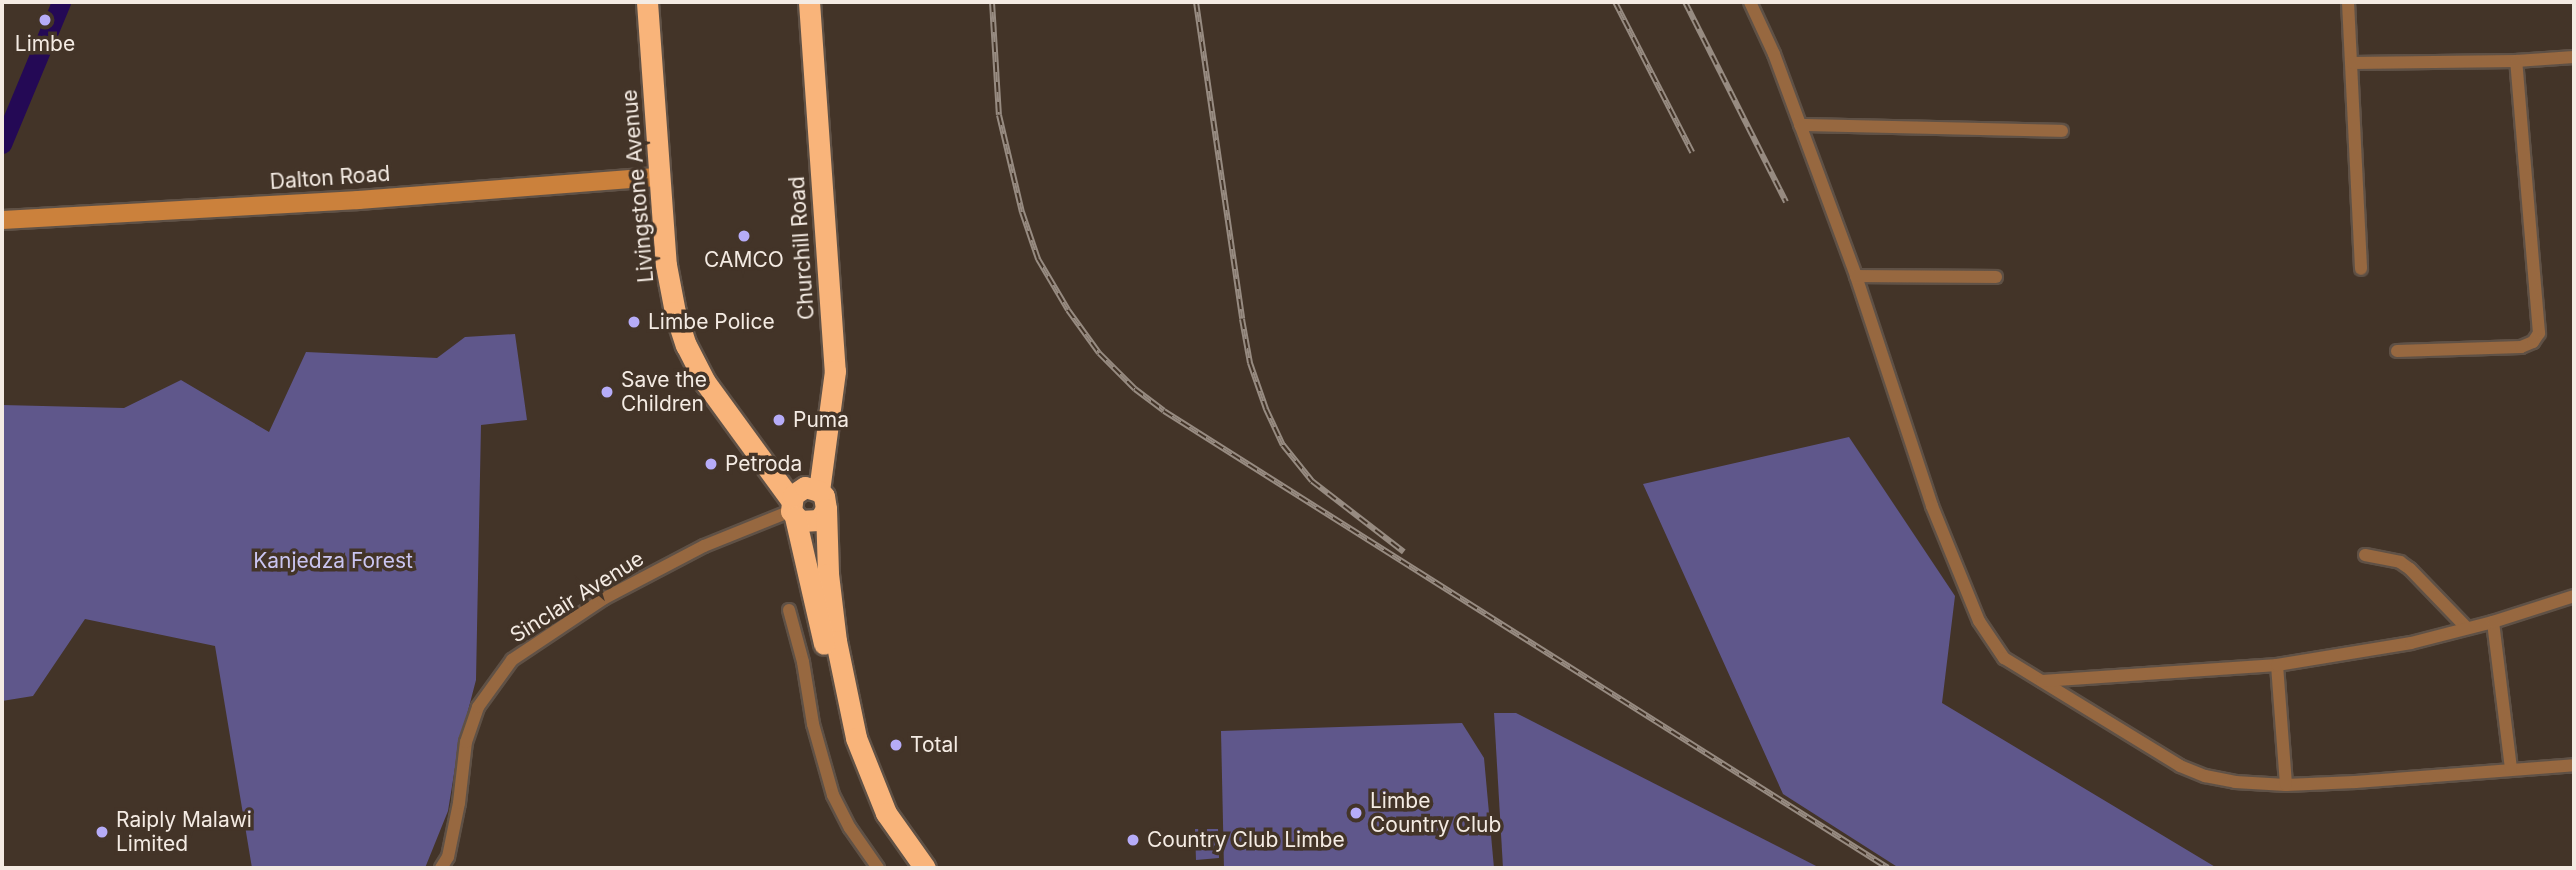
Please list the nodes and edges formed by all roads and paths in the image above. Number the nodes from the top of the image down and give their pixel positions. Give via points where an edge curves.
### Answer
1 (647, 2) edge
2 (809, 2) edge
3 (1750, 2) edge
4 (2348, 2) edge
5 (2574, 57) edge
6 (2516, 61) junction
7 (2352, 64) junction
8 (1800, 125) junction
9 (2062, 131) dead end
10 (660, 177) junction
11 (2, 220) edge
12 (2361, 269) dead end
13 (1856, 276) junction
14 (1996, 277) dead end
15 (2397, 351) dead end
16 (823, 500) junction
17 (793, 509) junction
18 (2365, 555) dead end
19 (2574, 596) edge
20 (789, 610) dead end
21 (2493, 622) junction
22 (2467, 628) junction
23 (2277, 665) junction
24 (2041, 681) junction
25 (2574, 765) edge
26 (2511, 769) junction
27 (2286, 785) junction
28 (441, 868) edge
29 (878, 868) edge
30 (912, 868) edge
31 (925, 868) edge

1 - 10 highway, Livingstone Avenue
2 - 16 highway, Churchill Road via 835,371
3 - 8 street
4 - 7 street
5 - 6 street
6 - 7 street
6 - 15 street via 2539,333 2521,347
7 - 12 street
8 - 9 street
8 - 13 street
10 - 11 main road, Dalton Road via 317,203
10 - 17 highway, Livingstone Avenue via 666,265 686,345 712,394
13 - 14 street
13 - 24 street via 1932,506 1979,621 2004,659
16 - 17 highway via 813,522
16 - 17 highway via 805,487 799,490
16 - 31 highway, Churchill Road via 836,641 856,738 886,813
17 - 28 street, Sinclair Avenue via 704,546 625,587 545,634 512,660 478,707 466,742 459,803 448,858
17 - 30 highway via 861,781 877,818
18 - 22 street via 2400,562
19 - 21 street
20 - 29 street via 833,795
21 - 22 street
21 - 26 street
22 - 23 street via 2411,643
23 - 24 street
23 - 27 street
24 - 27 street via 2180,766 2235,782
25 - 26 street
26 - 27 street

